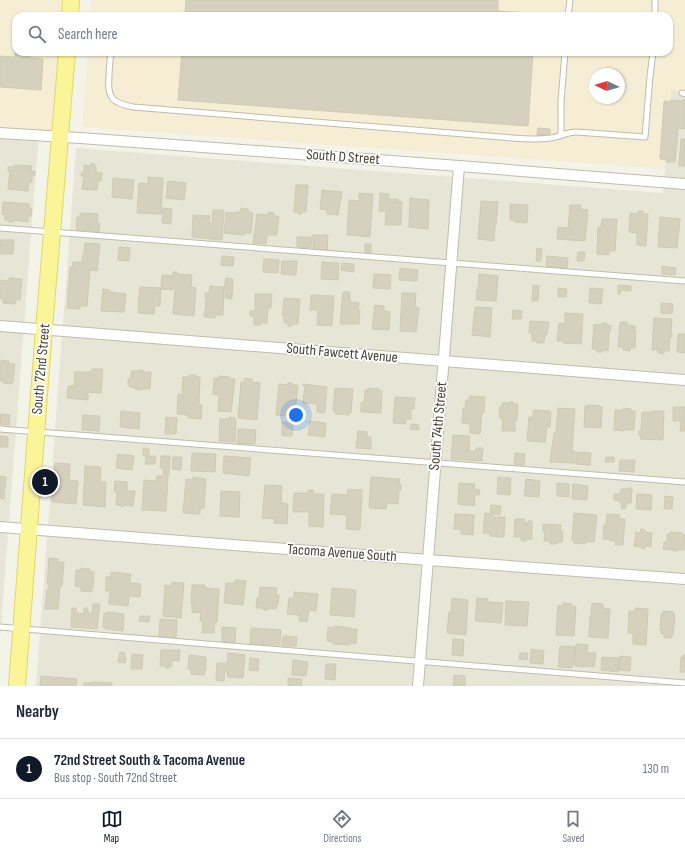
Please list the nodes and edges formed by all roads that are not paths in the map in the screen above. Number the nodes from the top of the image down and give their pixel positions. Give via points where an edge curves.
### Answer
1 (71, 0) edge
2 (570, 0) edge
3 (655, 0) edge
4 (70, 12) edge
5 (568, 12) edge
6 (655, 12) edge
7 (67, 56) edge
8 (111, 56) edge
9 (565, 56) edge
10 (653, 56) edge
11 (0, 133) edge
12 (561, 135) junction
13 (60, 136) junction
14 (459, 166) junction
15 (685, 184) edge
16 (0, 228) edge
17 (52, 232) junction
18 (452, 263) junction
19 (685, 281) edge
20 (0, 326) edge
21 (44, 329) junction
22 (444, 361) junction
23 (685, 380) edge
24 (0, 429) edge
25 (36, 432) junction
26 (436, 463) junction
27 (685, 482) edge
28 (0, 527) edge
29 (28, 529) junction
30 (428, 560) junction
31 (685, 579) edge
32 (0, 627) edge
33 (21, 629) junction
34 (420, 662) junction
35 (685, 683) edge
36 (17, 686) edge
37 (418, 686) edge

1 - 4 main road
2 - 5 lane
3 - 6 lane
7 - 13 main road, South 72nd Street
8 - 12 lane via 108,87 110,96 117,102 133,107 526,139
9 - 12 lane
10 - 12 lane via 646,137 577,132
11 - 13 street, South D Street
13 - 14 street, South D Street
13 - 17 main road, South 72nd Street
14 - 15 street, South D Street
14 - 18 street, South 74th Street
16 - 17 lane
17 - 18 lane
17 - 21 main road, South 72nd Street
18 - 19 lane
18 - 22 street, South 74th Street
20 - 21 street, South Fawcett Avenue
21 - 22 street, South Fawcett Avenue
21 - 25 main road, South 72nd Street
22 - 23 street, South Fawcett Avenue
22 - 26 street, South 74th Street
24 - 25 lane
25 - 26 lane
25 - 29 main road, South 72nd Street
26 - 27 lane
26 - 30 street, South 74th Street
28 - 29 street, Tacoma Avenue South
29 - 30 street, Tacoma Avenue South
29 - 33 main road, South 72nd Street
30 - 31 street, Tacoma Avenue South
30 - 34 street, South 74th Street
32 - 33 lane
33 - 34 lane
33 - 36 main road, South 72nd Street
34 - 35 lane
34 - 37 street, South 74th Street

